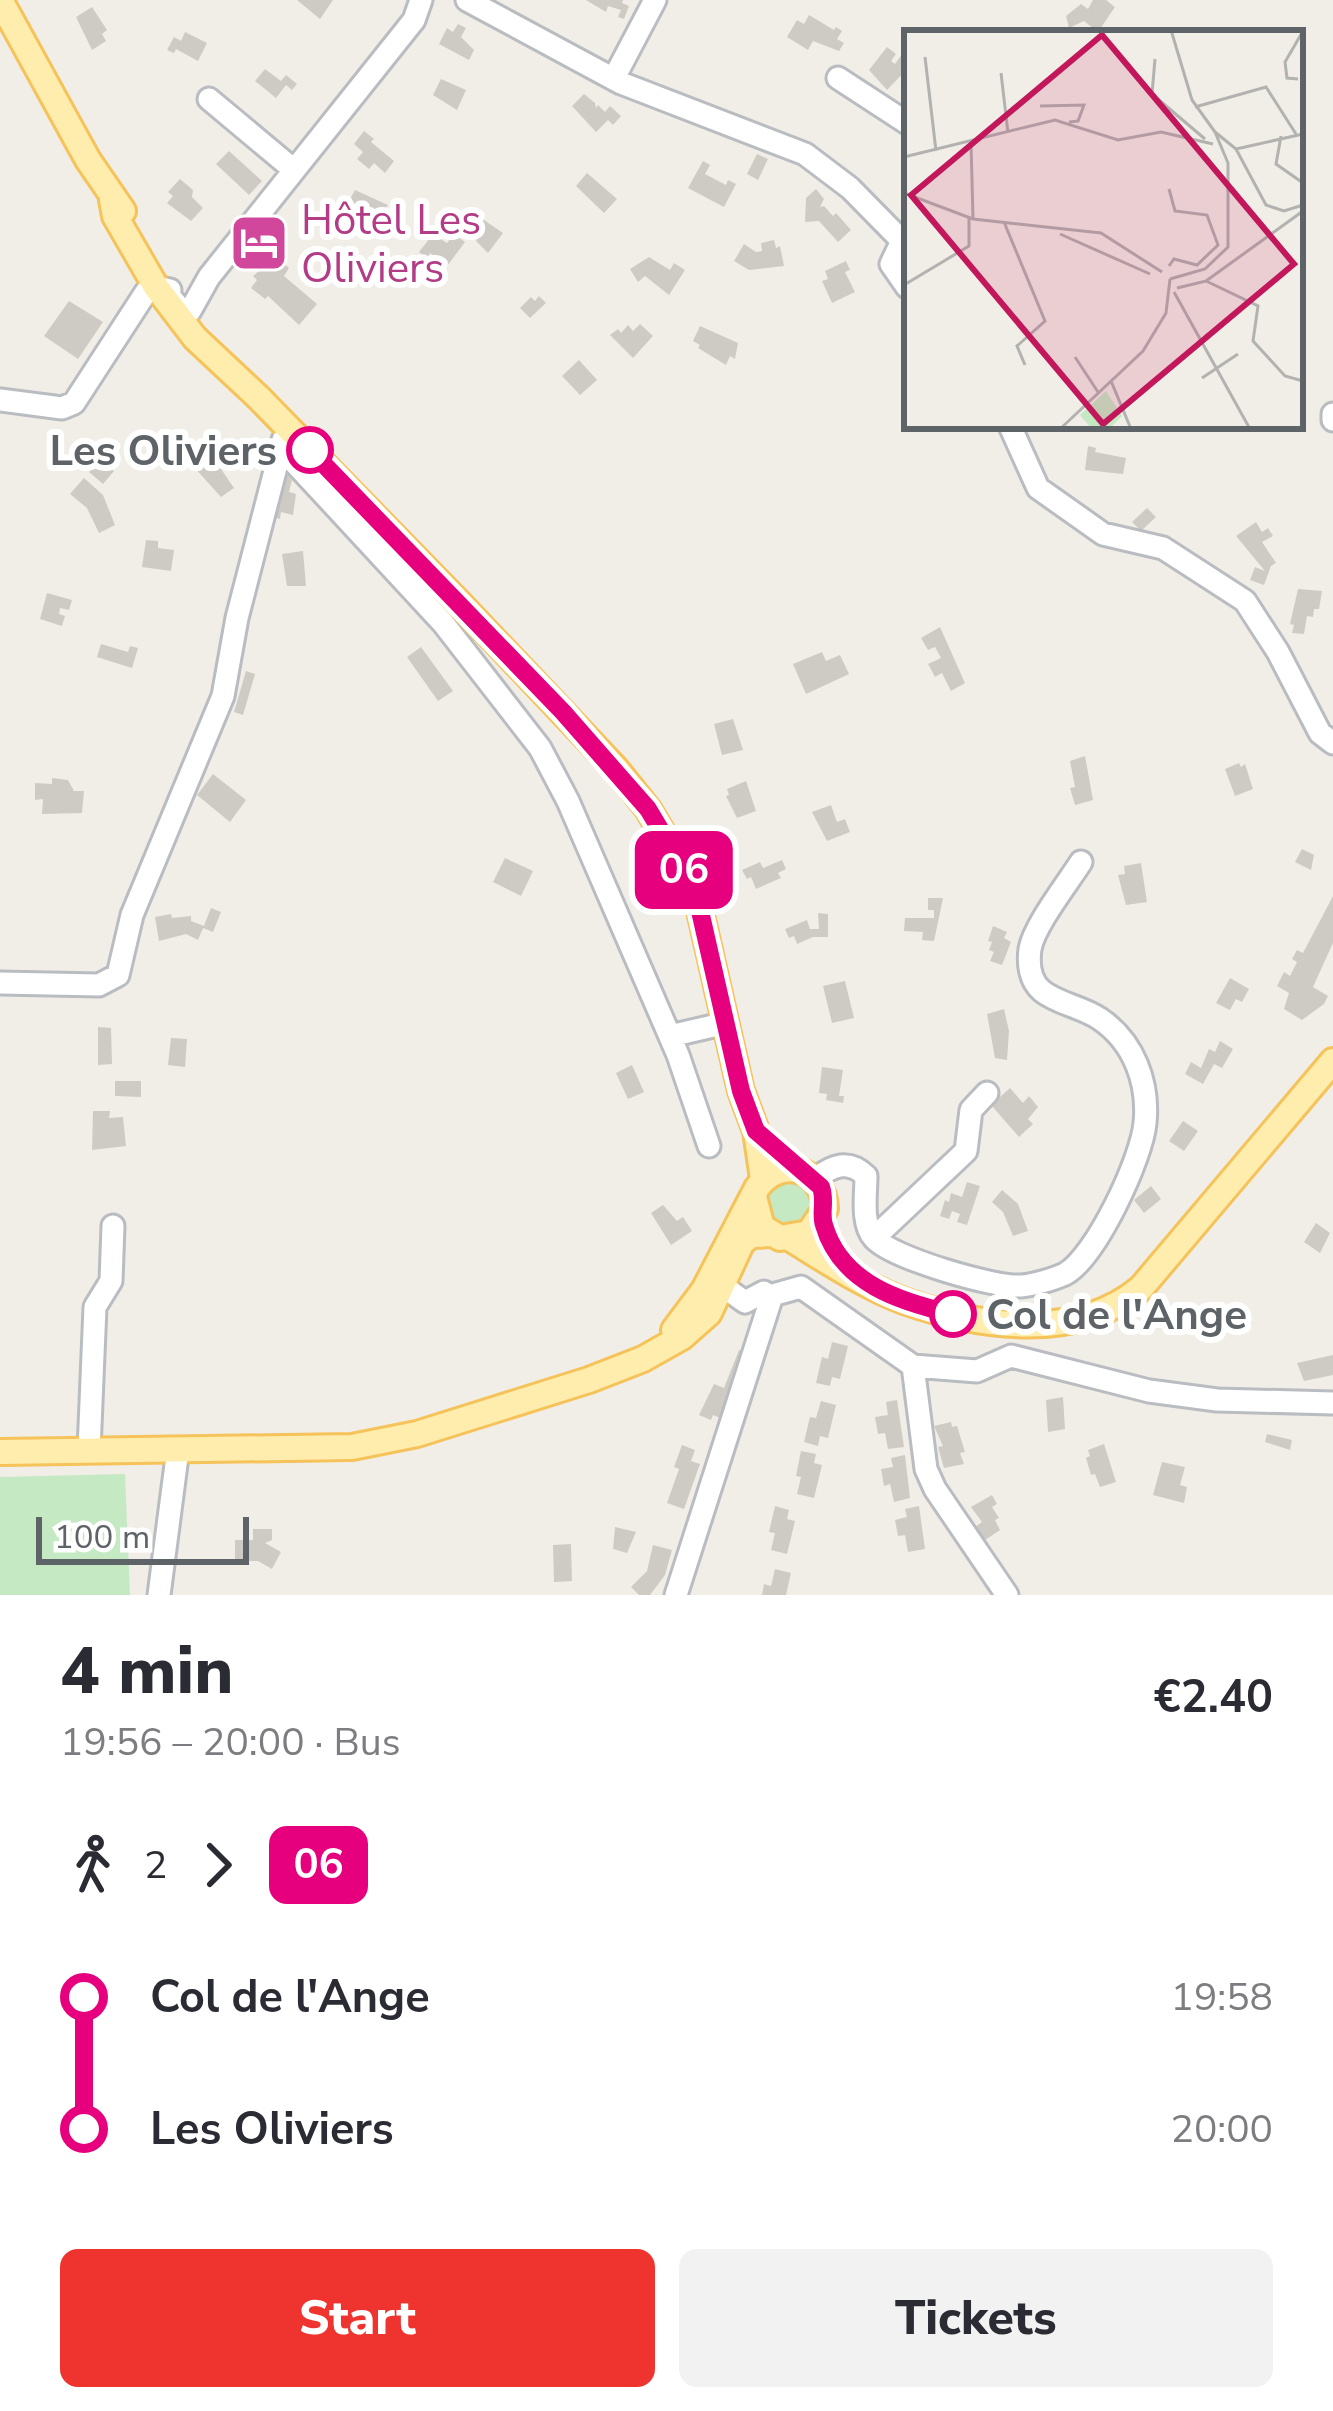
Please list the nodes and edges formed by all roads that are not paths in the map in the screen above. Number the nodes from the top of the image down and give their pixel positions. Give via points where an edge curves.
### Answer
1 (0, 0) edge
2 (421, 0) edge
3 (467, 0) edge
4 (655, 0) edge
5 (838, 78) dead end
6 (614, 79) junction
7 (209, 100) dead end
8 (904, 121) edge
9 (294, 170) junction
10 (112, 200) junction
11 (904, 244) edge
12 (904, 282) edge
13 (169, 295) junction
14 (0, 400) edge
15 (1011, 429) edge
16 (285, 438) junction
17 (563, 712) junction
18 (530, 736) junction
19 (1333, 743) edge
20 (1081, 862) dead end
21 (0, 983) edge
22 (726, 1023) junction
23 (670, 1036) junction
24 (1333, 1061) edge
25 (987, 1094) dead end
26 (756, 1131) junction
27 (709, 1145) dead end
28 (805, 1173) junction
29 (759, 1188) junction
30 (822, 1219) junction
31 (113, 1226) dead end
32 (780, 1236) junction
33 (874, 1238) junction
34 (723, 1249) junction
35 (861, 1280) junction
36 (722, 1289) junction
37 (770, 1296) junction
38 (661, 1346) junction
39 (914, 1366) junction
40 (1333, 1403) edge
41 (178, 1449) junction
42 (89, 1450) junction
43 (0, 1452) edge
44 (159, 1595) edge
45 (676, 1595) edge
46 (1007, 1595) edge

1 - 10 main road
2 - 9 street via 414,20
3 - 6 street
4 - 6 street
5 - 8 street
6 - 11 street via 805,154
7 - 9 street
9 - 13 street via 209,277
10 - 13 main road
10 - 13 main road
11 - 12 street via 890,264
13 - 14 street via 146,292 74,403
13 - 16 main road
15 - 19 street via 1039,488 1103,534 1162,548 1245,601
16 - 17 main road
16 - 18 street
16 - 21 street via 223,696 132,915 118,975 99,985
17 - 18 street
17 - 22 main road via 648,809 688,876
18 - 23 street via 568,801
20 - 33 street via 1030,945 1030,973 1041,991 1100,1019 1123,1040 1147,1098 1131,1170 1084,1260 1019,1287 931,1267
22 - 23 street
22 - 26 main road
23 - 27 street
24 - 35 main road via 1159,1268 1105,1312 1060,1324 987,1319 915,1304
25 - 33 street via 971,1111 966,1151
26 - 28 main road
26 - 29 main road
28 - 29 main road via 778,1170
28 - 30 main road via 825,1198
28 - 33 street via 849,1163 866,1176
29 - 32 main road via 757,1218
29 - 34 main road
30 - 32 main road via 809,1233
30 - 35 main road
31 - 42 street via 111,1281 95,1307
32 - 35 main road
32 - 36 main road via 742,1242
34 - 36 street
34 - 38 main road via 704,1290
36 - 37 street via 745,1302
36 - 38 main road via 709,1313
37 - 39 street via 802,1287
37 - 45 street
38 - 41 main road via 589,1380 417,1434 352,1447
39 - 40 street via 977,1371 1011,1356 1149,1391
39 - 46 street via 926,1469
41 - 42 main road
41 - 44 street
42 - 43 main road

